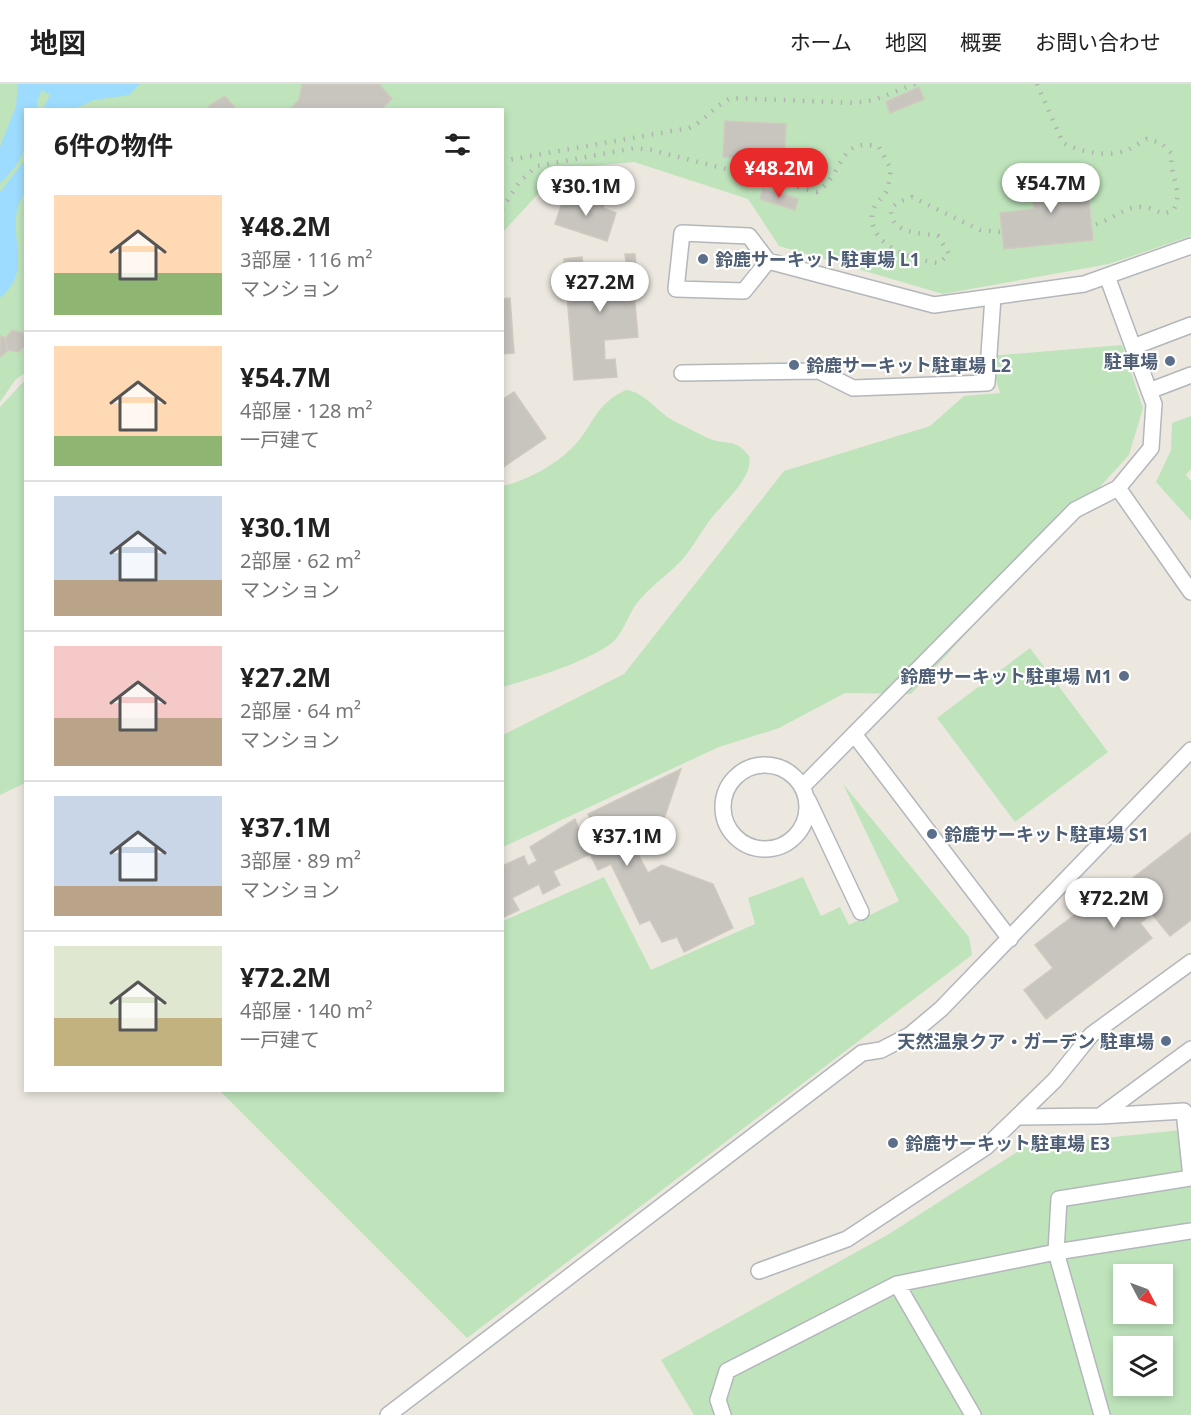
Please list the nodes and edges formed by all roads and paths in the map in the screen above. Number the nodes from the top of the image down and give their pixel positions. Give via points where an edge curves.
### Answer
1 (1191, 246) edge
2 (768, 261) junction
3 (1107, 276) junction
4 (993, 297) junction
5 (1191, 326) edge
6 (1133, 347) junction
7 (682, 373) dead end
8 (1191, 375) edge
9 (1149, 391) junction
10 (1118, 488) junction
11 (1191, 592) edge
12 (854, 734) junction
13 (1191, 750) edge
14 (803, 790) junction
15 (861, 912) dead end
16 (1010, 939) junction
17 (1191, 962) edge
18 (1191, 1048) edge
19 (1100, 1116) junction
20 (1019, 1117) junction
21 (1191, 1178) edge
22 (1191, 1231) edge
23 (1056, 1252) junction
24 (759, 1270) dead end
25 (897, 1284) junction
26 (388, 1415) edge
27 (723, 1415) edge
28 (973, 1415) edge
29 (1102, 1415) edge

1 - 3 lane
2 - 2 lane via 744,291 676,289 682,233 749,236
2 - 4 lane via 934,305
3 - 4 lane via 1084,284
3 - 6 lane
4 - 7 lane via 987,383 853,388 819,371
5 - 6 lane
6 - 9 lane
8 - 9 lane
9 - 10 lane via 1154,404 1151,448
10 - 11 lane
10 - 12 lane via 1075,510
12 - 14 lane
12 - 16 lane
13 - 16 lane
14 - 14 lane via 788,771 776,766 750,767 738,774 724,796 726,824 745,845 759,849 788,843 805,820
14 - 15 lane
16 - 26 lane via 910,1035 881,1050 862,1053
17 - 20 lane via 1091,1035
18 - 19 lane
19 - 20 lane
19 - 21 lane via 1184,1111
20 - 24 lane via 986,1147 847,1239
21 - 23 lane via 1059,1199
22 - 23 lane
23 - 25 lane
23 - 29 lane
25 - 27 lane via 727,1371 718,1400
25 - 28 lane

